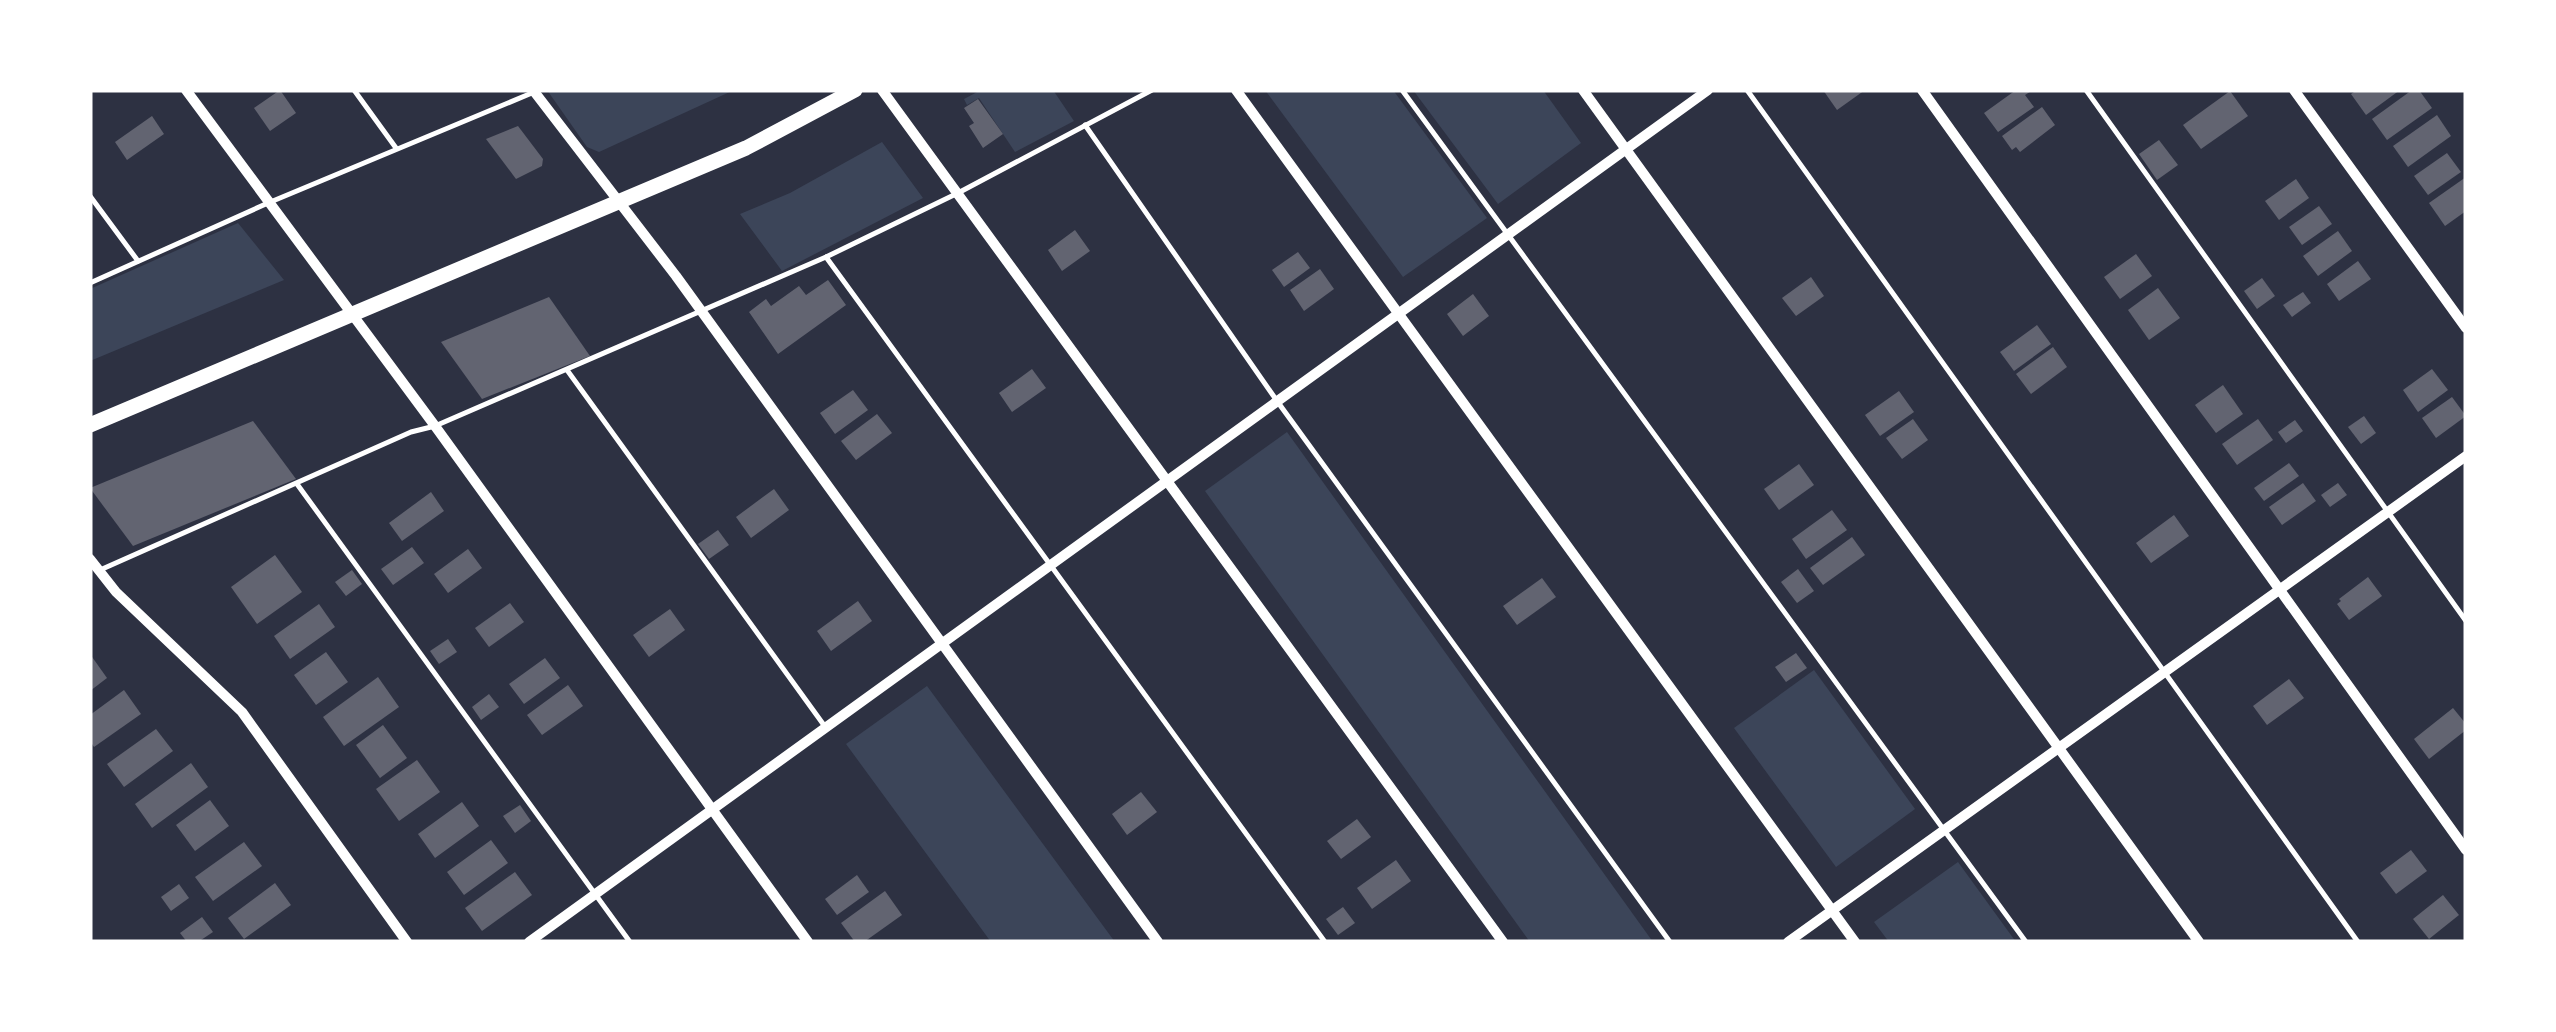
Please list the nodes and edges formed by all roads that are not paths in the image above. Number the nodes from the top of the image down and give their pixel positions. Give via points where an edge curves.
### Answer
1 (186, 90) edge
2 (354, 90) edge
3 (856, 90) edge
4 (882, 90) edge
5 (1152, 90) edge
6 (1236, 90) edge
7 (1402, 90) edge
8 (1583, 90) edge
9 (1708, 90) edge
10 (1748, 90) edge
11 (1922, 90) edge
12 (2086, 90) edge
13 (2294, 90) edge
14 (536, 91) edge
15 (1085, 125) junction
16 (396, 149) junction
17 (1626, 150) junction
18 (958, 193) junction
19 (90, 196) edge
20 (268, 202) junction
21 (618, 202) junction
22 (1508, 234) junction
23 (826, 257) junction
24 (138, 261) junction
25 (90, 283) edge
26 (702, 312) junction
27 (1399, 314) junction
28 (352, 315) junction
29 (2466, 328) edge
30 (567, 370) junction
31 (1278, 402) junction
32 (90, 425) edge
33 (435, 426) junction
34 (2466, 456) edge
35 (1168, 481) junction
36 (296, 484) junction
37 (2386, 513) junction
38 (90, 559) edge
39 (1051, 565) junction
40 (99, 571) junction
41 (2280, 589) junction
42 (2466, 621) edge
43 (942, 644) junction
44 (2164, 672) junction
45 (826, 728) junction
46 (2058, 747) junction
47 (714, 810) junction
48 (1944, 830) junction
49 (2466, 850) edge
50 (596, 894) junction
51 (1832, 910) junction
52 (407, 942) edge
53 (529, 942) edge
54 (630, 942) edge
55 (808, 942) edge
56 (1158, 942) edge
57 (1325, 942) edge
58 (1503, 942) edge
59 (1670, 942) edge
60 (1788, 942) edge
61 (1855, 942) edge
62 (2026, 942) edge
63 (2199, 942) edge
64 (2358, 942) edge

1 - 20 street
2 - 16 lane
3 - 21 main road via 746,148
4 - 18 street
5 - 15 lane
6 - 27 street
7 - 22 lane
8 - 17 street
9 - 17 street
10 - 44 lane
11 - 41 street
12 - 37 lane
13 - 29 street
14 - 16 lane
14 - 21 street
15 - 18 lane
15 - 31 lane
16 - 20 lane
17 - 22 street
17 - 46 street
18 - 23 lane
18 - 35 street
19 - 24 lane
20 - 24 lane
20 - 28 street
21 - 26 street
21 - 28 main road
22 - 27 street
22 - 48 lane
23 - 26 lane
23 - 39 lane
24 - 25 lane
26 - 30 lane
26 - 43 street
27 - 31 street
27 - 51 street
28 - 32 main road
28 - 33 street
30 - 33 lane
30 - 45 lane
31 - 35 street
31 - 59 lane
33 - 36 lane
33 - 47 street
34 - 37 street
35 - 39 street
35 - 58 street
36 - 40 lane
36 - 50 lane
37 - 41 street
37 - 42 lane
38 - 40 street
39 - 43 street
39 - 57 lane
40 - 52 street via 242,712
41 - 44 street
41 - 49 street
43 - 45 street
43 - 56 street
44 - 46 street
44 - 64 lane
45 - 47 street
46 - 48 street
46 - 63 street
47 - 50 street
47 - 55 street
48 - 51 street
48 - 62 lane
50 - 53 street
50 - 54 lane
51 - 60 street
51 - 61 street

